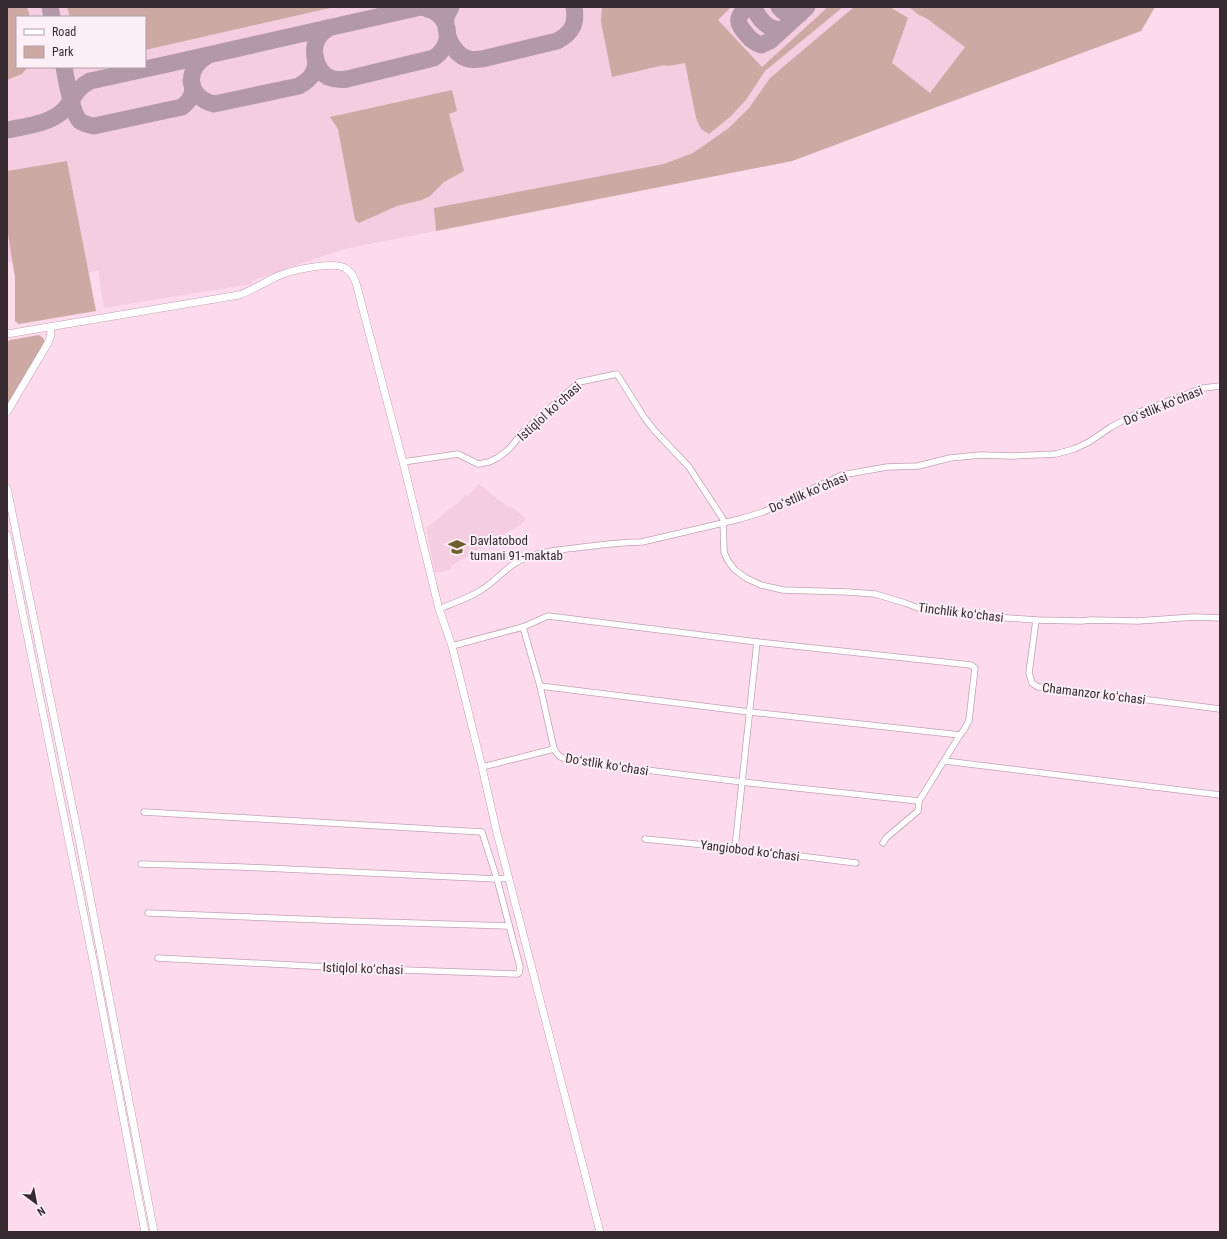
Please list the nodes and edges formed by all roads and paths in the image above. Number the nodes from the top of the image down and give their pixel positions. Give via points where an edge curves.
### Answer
1 (50, 326) junction
2 (7, 334) edge
3 (1220, 386) edge
4 (7, 412) edge
5 (403, 462) junction
6 (7, 488) edge
7 (723, 524) junction
8 (7, 535) edge
9 (438, 609) junction
10 (1220, 618) edge
11 (1036, 620) junction
12 (523, 627) junction
13 (757, 642) junction
14 (452, 646) junction
15 (540, 686) junction
16 (1220, 709) edge
17 (750, 712) junction
18 (960, 735) junction
19 (554, 749) junction
20 (945, 761) junction
21 (482, 767) junction
22 (742, 782) junction
23 (1220, 795) edge
24 (919, 801) junction
25 (144, 812) dead end
26 (645, 839) dead end
27 (883, 843) dead end
28 (735, 848) junction
29 (856, 863) dead end
30 (140, 864) dead end
31 (509, 878) junction
32 (497, 879) junction
33 (148, 913) dead end
34 (509, 926) junction
35 (158, 958) dead end
36 (144, 1232) edge
37 (154, 1232) edge
38 (600, 1232) edge

1 - 2 street
1 - 4 street via 51,335 48,343
1 - 5 street via 239,295 252,291 280,275 296,271 333,265 345,268 356,283
3 - 7 street, Doʻstlik koʻchasi via 1203,388 1137,413 1089,442 1056,454 981,455 950,458 918,466 854,472 842,475 763,512
5 - 7 street, Istiqlol koʻchasi via 458,454 478,464 489,462 509,449 524,431 579,382 617,374 654,430 694,474 721,514
5 - 9 street
6 - 37 street via 79,839
7 - 9 street, Doʻstlik koʻchasi via 642,542 565,549 533,556 508,568 478,592
7 - 11 street, Tinchlik koʻchasi via 724,552 728,561 740,574 761,585 783,590 875,594 921,610
8 - 36 street via 94,965
9 - 14 street
10 - 11 street, Tinchlik koʻchasi via 1138,621
11 - 16 street, Chamanzor koʻchasi via 1029,673 1032,683 1038,687
12 - 13 street via 548,616
12 - 14 street
12 - 15 street
13 - 17 street
13 - 18 street via 974,666 969,720
14 - 21 street
15 - 17 street
15 - 19 street
17 - 18 street
17 - 22 street
18 - 20 street
19 - 21 street, Doʻstlik koʻchasi
19 - 22 street, Doʻstlik koʻchasi via 559,756 567,760
20 - 23 street
20 - 24 street
21 - 31 street
22 - 24 street, Doʻstlik koʻchasi
22 - 28 street
24 - 27 street via 918,811
25 - 32 street, Istiqlol koʻchasi via 482,832
26 - 28 street, Yangiobod koʻchasi
28 - 29 street, Yangiobod koʻchasi
30 - 32 street
31 - 32 street
31 - 38 street
32 - 34 street, Istiqlol koʻchasi
33 - 34 street
34 - 35 street, Istiqlol koʻchasi via 520,967 519,973 516,974

